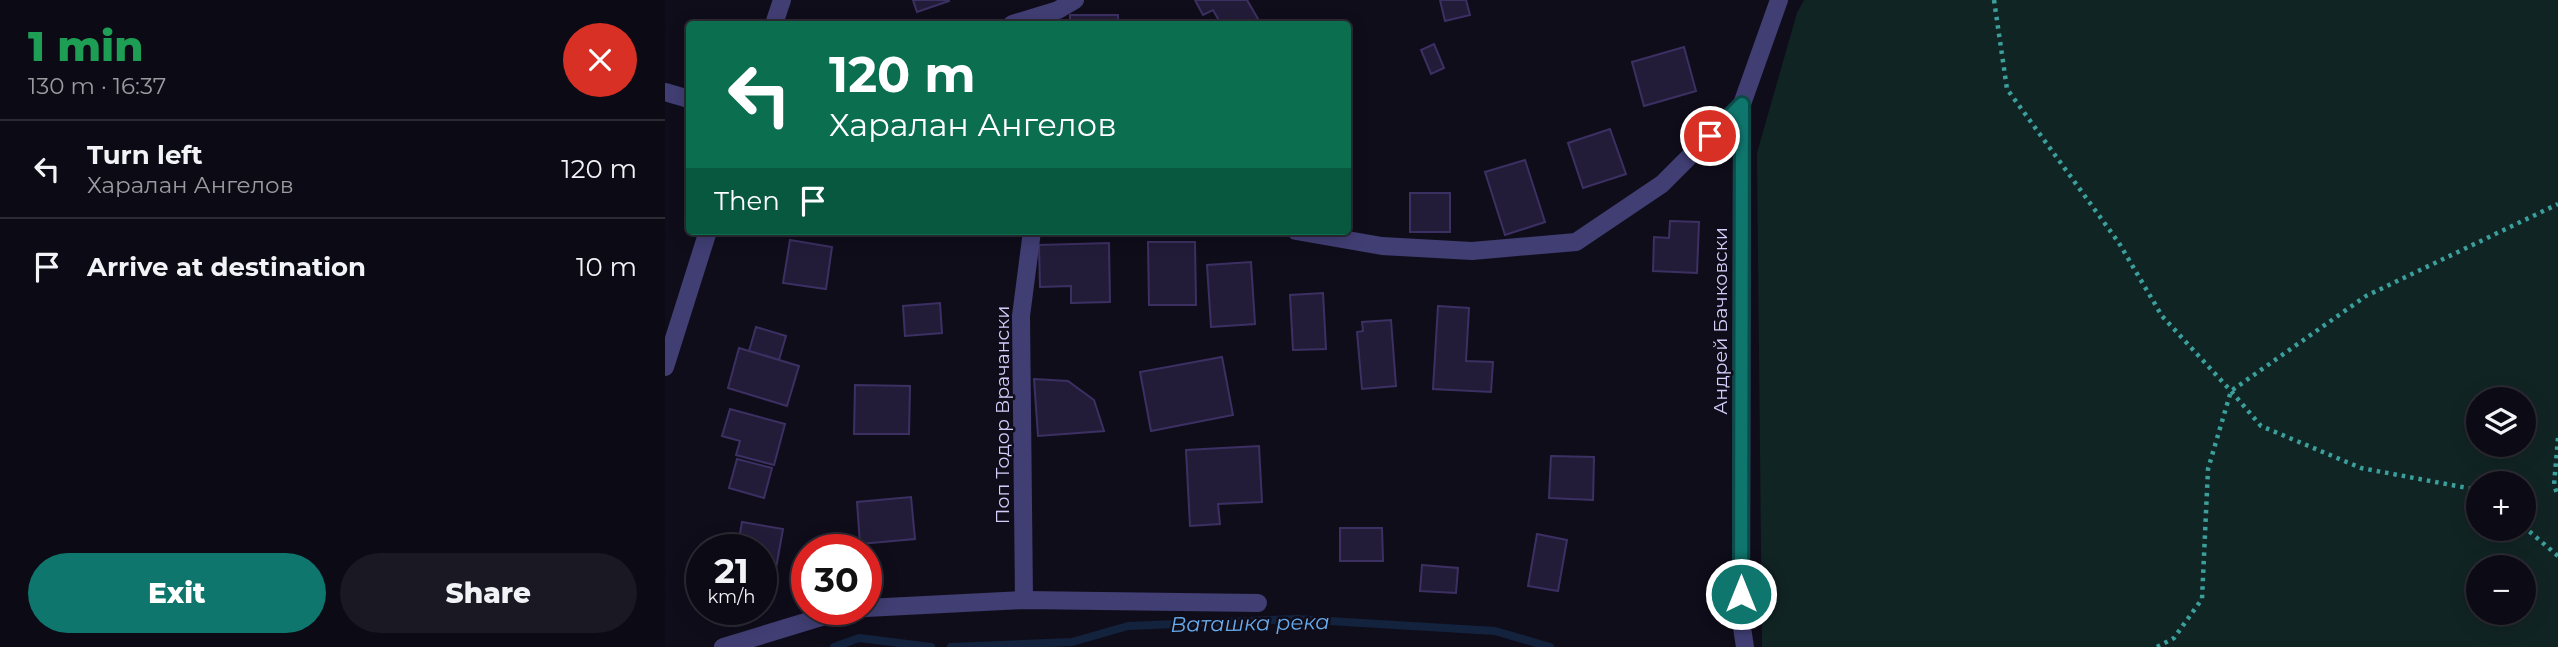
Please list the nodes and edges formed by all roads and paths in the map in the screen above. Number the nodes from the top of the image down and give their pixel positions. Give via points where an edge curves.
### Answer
1 (782, 0) edge
2 (1075, 0) edge
3 (1779, 0) edge
4 (1994, 0) edge
5 (1057, 17) edge
6 (775, 21) edge
7 (1031, 21) edge
8 (665, 92) edge
9 (686, 98) edge
10 (1742, 104) junction
11 (2558, 204) edge
12 (707, 235) edge
13 (1031, 235) edge
14 (1319, 235) edge
15 (665, 367) edge
16 (2231, 391) junction
17 (2558, 438) edge
18 (2466, 488) edge
19 (2558, 496) edge
20 (2536, 537) edge
21 (2558, 556) edge
22 (1024, 600) junction
23 (1258, 603) dead end
24 (882, 607) edge
25 (795, 625) edge
26 (723, 647) edge
27 (1745, 647) edge
28 (2157, 647) edge

1 - 6 street
2 - 5 street
3 - 10 street, Андрей Бачковски
4 - 16 path via 2007,89 2119,243 2162,316
5 - 7 street
8 - 9 street
10 - 14 street via 1662,184 1576,242 1472,251 1382,246
10 - 27 street, Андрей Бачковски via 1741,607
11 - 16 path via 2366,296
12 - 15 street
13 - 22 street, Поп Тодор Врачански via 1020,316
16 - 18 path via 2261,426 2361,468
16 - 28 path via 2207,468 2202,599 2174,638
17 - 19 path via 2554,485
20 - 21 path
22 - 23 street
22 - 24 street
25 - 26 street

